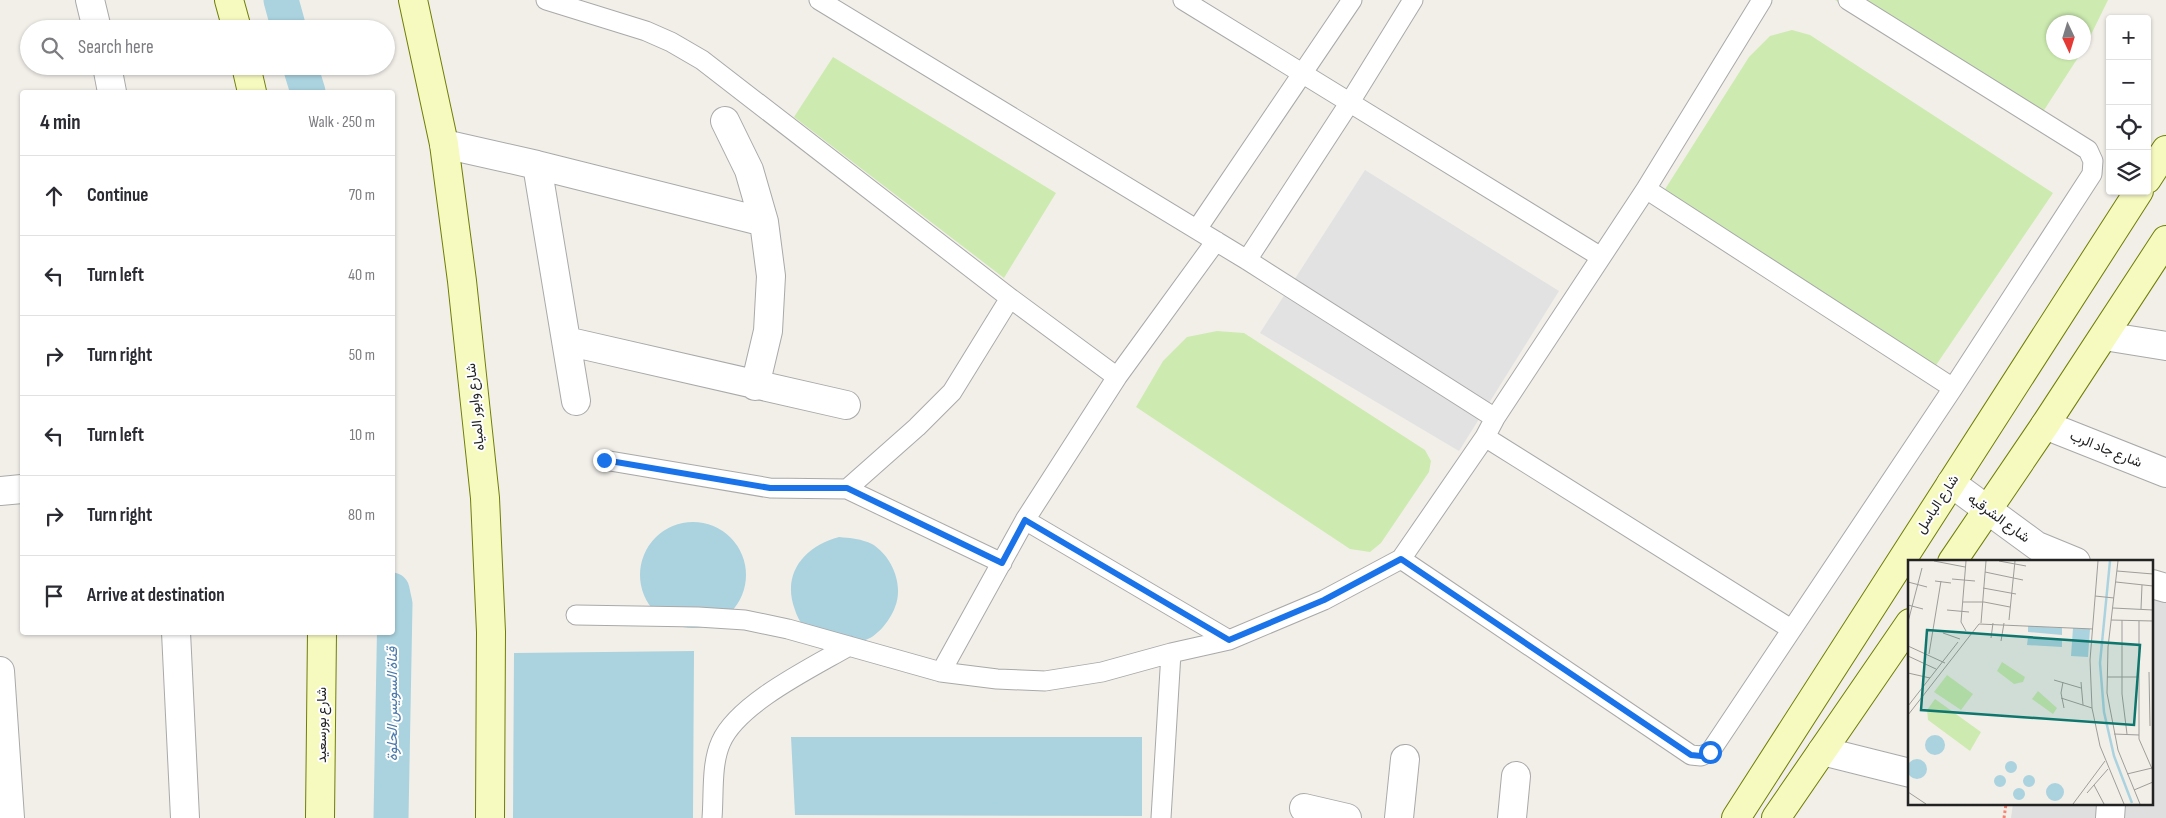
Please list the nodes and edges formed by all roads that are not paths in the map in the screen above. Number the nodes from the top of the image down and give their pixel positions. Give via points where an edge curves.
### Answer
1 (90, 0) edge
2 (229, 0) edge
3 (413, 0) edge
4 (546, 0) edge
5 (819, 0) edge
6 (1183, 0) edge
7 (1352, 0) edge
8 (1413, 0) edge
9 (1762, 0) edge
10 (1848, 0) edge
11 (95, 20) edge
12 (235, 20) edge
13 (1302, 73) junction
14 (108, 75) edge
15 (248, 75) edge
16 (112, 90) edge
17 (252, 90) edge
18 (1350, 102) junction
19 (725, 122) dead end
20 (444, 144) junction
21 (2166, 150) edge
22 (537, 165) junction
23 (2151, 173) edge
24 (1646, 189) junction
25 (2136, 195) edge
26 (764, 222) junction
27 (1196, 229) junction
28 (2166, 240) edge
29 (1216, 241) junction
30 (1601, 257) junction
31 (1247, 260) junction
32 (1010, 298) junction
33 (2104, 336) junction
34 (566, 341) junction
35 (2166, 346) edge
36 (1116, 378) junction
37 (755, 386) junction
38 (1953, 388) junction
39 (576, 401) dead end
40 (846, 405) dead end
41 (1495, 418) junction
42 (2045, 425) junction
43 (1485, 437) junction
44 (604, 460) dead end
45 (2166, 473) edge
46 (1951, 483) junction
47 (847, 488) junction
48 (20, 489) edge
49 (0, 491) edge
50 (1988, 510) junction
51 (1025, 520) junction
52 (1401, 559) junction
53 (1953, 560) edge
54 (2071, 560) edge
55 (1002, 563) junction
56 (576, 615) dead end
57 (1908, 627) edge
58 (1791, 628) junction
59 (176, 635) edge
60 (322, 635) edge
61 (1229, 640) junction
62 (849, 646) junction
63 (1171, 652) junction
64 (0, 671) edge
65 (942, 672) junction
66 (1822, 751) junction
67 (1405, 759) dead end
68 (1908, 772) edge
69 (1516, 776) dead end
70 (1304, 808) dead end
71 (10, 818) edge
72 (185, 818) edge
73 (320, 818) edge
74 (490, 818) edge
75 (712, 818) edge
76 (1161, 818) edge
77 (1347, 818) edge
78 (1399, 818) edge
79 (1512, 818) edge
80 (1736, 818) edge
81 (1776, 818) edge

1 - 11 street
2 - 12 main road
3 - 20 main road, شارع وابور المياه
4 - 32 lane via 646,31 702,60
5 - 27 lane
6 - 13 lane
7 - 13 lane
8 - 18 lane
9 - 24 lane
10 - 38 lane via 2088,150 2093,161 2092,174
13 - 18 lane
13 - 27 lane
14 - 16 street
15 - 17 main road
18 - 30 lane
18 - 31 lane
19 - 26 street via 749,170
20 - 22 street
20 - 74 main road, شارع وابور المياه via 484,498 492,632
21 - 23 main road
22 - 26 street
22 - 34 street
24 - 30 lane
24 - 38 lane
25 - 46 main road, شارع الباسل
26 - 37 street via 770,276 769,313
27 - 29 lane
28 - 33 main road
29 - 31 lane
29 - 36 lane
30 - 41 lane
31 - 41 lane
32 - 36 lane
32 - 47 lane via 952,392
33 - 35 street
33 - 42 main road
34 - 37 street
34 - 39 street
36 - 51 lane
37 - 40 street
38 - 58 lane
41 - 43 lane
42 - 45 street, شارع جاد الرب
42 - 50 main road
43 - 52 lane
43 - 58 lane
44 - 47 lane via 770,488
46 - 50 street, شارع الشرقيه
46 - 80 main road, شارع الباسل
47 - 55 lane
48 - 49 street
50 - 53 main road
50 - 54 street, شارع الشرقيه via 2036,546
51 - 55 lane
51 - 61 lane
52 - 58 lane via 1691,755 1701,756 1710,752
52 - 61 lane via 1324,600
55 - 65 lane
56 - 62 lane via 746,620 788,628
57 - 66 main road
59 - 72 street
60 - 73 main road, شارع بورسعيد
61 - 63 lane
62 - 65 lane
62 - 75 lane via 759,701 731,725 720,742 716,758
63 - 65 lane via 1102,672 1045,681
63 - 76 lane
64 - 71 street
66 - 68 street
66 - 81 main road
67 - 78 street
69 - 79 street
70 - 77 street

